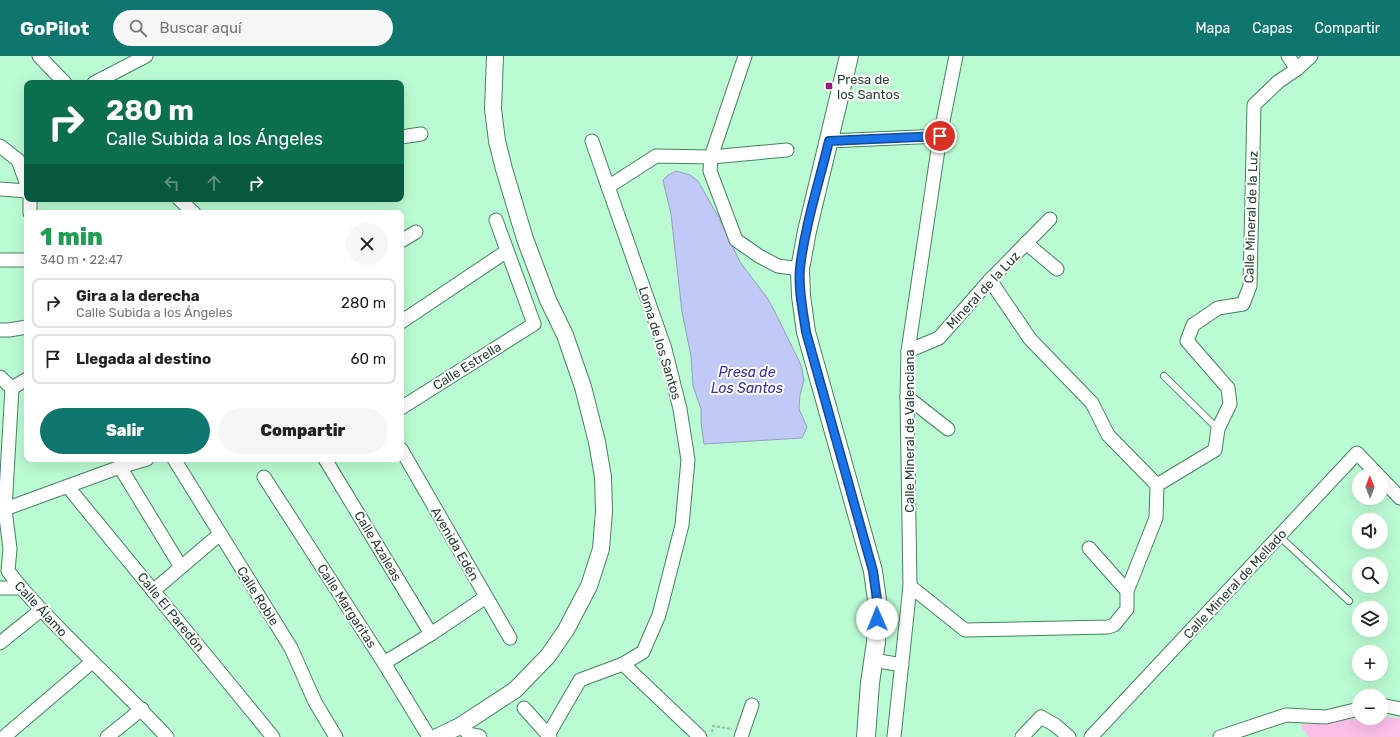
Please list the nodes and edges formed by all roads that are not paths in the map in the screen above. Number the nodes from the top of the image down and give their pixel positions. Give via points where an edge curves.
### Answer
1 (39, 56) edge
2 (146, 56) edge
3 (495, 56) edge
4 (745, 56) edge
5 (849, 56) edge
6 (956, 56) edge
7 (1288, 56) edge
8 (1311, 56) edge
9 (1297, 69) junction
10 (62, 80) edge
11 (100, 80) edge
12 (421, 134) dead end
13 (940, 136) junction
14 (404, 137) edge
15 (592, 141) dead end
16 (829, 141) junction
17 (0, 146) edge
18 (787, 150) dead end
19 (711, 157) junction
20 (24, 177) edge
21 (608, 187) junction
22 (0, 189) edge
23 (24, 191) edge
24 (182, 202) edge
25 (191, 210) edge
26 (1050, 219) dead end
27 (496, 220) dead end
28 (416, 232) dead end
29 (404, 239) edge
30 (1026, 243) junction
31 (507, 251) junction
32 (0, 260) edge
33 (24, 260) edge
34 (800, 269) junction
35 (1058, 269) dead end
36 (990, 280) junction
37 (404, 320) edge
38 (24, 328) edge
39 (0, 330) edge
40 (908, 351) junction
41 (1164, 376) dead end
42 (0, 377) edge
43 (24, 381) edge
44 (12, 388) junction
45 (907, 396) junction
46 (404, 406) edge
47 (1218, 429) junction
48 (948, 430) dead end
49 (404, 454) edge
50 (137, 462) edge
51 (176, 462) edge
52 (327, 462) edge
53 (120, 467) junction
54 (1372, 469) edge
55 (264, 477) dead end
56 (1157, 485) junction
57 (1388, 485) edge
58 (68, 486) junction
59 (1400, 498) edge
60 (5, 509) junction
61 (220, 534) junction
62 (1279, 536) junction
63 (1089, 548) dead end
64 (181, 567) junction
65 (910, 586) junction
66 (0, 588) edge
67 (20, 588) junction
68 (153, 591) junction
69 (1127, 591) junction
70 (486, 597) junction
71 (1349, 601) dead end
72 (41, 610) junction
73 (431, 634) junction
74 (510, 638) dead end
75 (0, 643) edge
76 (873, 660) junction
77 (92, 662) junction
78 (384, 663) junction
79 (623, 664) junction
80 (902, 665) junction
81 (752, 705) dead end
82 (1388, 706) edge
83 (524, 708) dead end
84 (142, 709) junction
85 (1400, 709) edge
86 (1352, 711) edge
87 (460, 726) junction
88 (0, 731) edge
89 (742, 734) edge
90 (549, 736) edge
91 (896, 736) edge
92 (4, 737) edge
93 (107, 737) edge
94 (167, 737) edge
95 (273, 737) edge
96 (336, 737) edge
97 (428, 737) edge
98 (437, 737) edge
99 (480, 737) edge
100 (700, 737) edge
101 (866, 737) edge
102 (1022, 737) edge
103 (1068, 737) edge
104 (1091, 737) edge
105 (1220, 737) edge

1 - 10 street
2 - 11 street
3 - 87 street via 493,109 497,141 525,239 548,300 565,335 583,387 600,456 604,511 601,549 589,586 566,630 548,656 515,690
4 - 19 street
5 - 16 main road
6 - 13 street, Calle Mineral de Valenciana
7 - 9 street
8 - 9 street, Calle Mineral de la Luz
9 - 47 street, Calle Mineral de la Luz via 1278,82 1254,105 1250,286 1243,304 1218,308 1193,325 1187,341 1228,388 1230,404
12 - 14 street
13 - 16 street
13 - 40 street, Calle Mineral de Valenciana
15 - 21 street, Loma de los Santos
16 - 34 main road
17 - 20 street via 18,160
18 - 19 street
19 - 21 street via 656,156
19 - 34 street via 710,171 736,240 778,266
21 - 79 street, Loma de los Santos via 665,349 680,409 688,460 682,525 659,615 644,652
22 - 23 street
24 - 25 street
26 - 30 street, Mineral de la Luz
27 - 31 street
28 - 29 street
30 - 35 street
30 - 36 street, Mineral de la Luz
31 - 37 street
31 - 46 street, Calle Estrella via 534,324
32 - 33 street
34 - 76 main road via 806,332 873,571 878,607
36 - 40 street, Mineral de la Luz via 939,338
36 - 56 street via 1030,339 1092,403 1108,435
38 - 39 street
40 - 45 street, Calle Mineral de Valenciana
41 - 47 lane
42 - 44 street
43 - 44 street
44 - 60 street, Calle Álamo
45 - 48 street
45 - 65 street, Calle Mineral de Valenciana
47 - 56 street, Calle Mineral de la Luz via 1214,450
49 - 70 street, Avenida Edén
50 - 53 street
51 - 61 street, Calle Roble
52 - 73 street, Calle Azaleas
53 - 58 street
53 - 64 street
54 - 62 street, Calle Mineral de Mellado via 1357,453
55 - 78 street, Calle Margaritas
56 - 69 street via 1156,518
57 - 59 street
58 - 60 street
58 - 68 street, Calle El Paredón
60 - 67 street, Calle Álamo via 10,549 8,571
61 - 64 street
61 - 96 street, Calle Roble via 290,648 315,702
62 - 71 lane
62 - 104 street, Calle Mineral de Mellado
63 - 69 street
64 - 68 street
65 - 69 street via 965,630 1108,627 1114,625 1127,609
65 - 80 street, Calle Mineral de Valenciana
66 - 67 street
67 - 72 street, Calle Álamo
68 - 95 street, Calle El Paredón
70 - 73 street
70 - 74 street, Avenida Edén
72 - 75 street
72 - 77 street, Calle Álamo
73 - 78 street
76 - 80 street
76 - 101 main road
77 - 84 street, Calle Álamo
77 - 92 street
78 - 97 street, Calle Margaritas
79 - 90 street, Loma de los Santos via 580,680
79 - 100 street
80 - 91 street, Calle Mineral de Valenciana
81 - 89 street
82 - 85 street
83 - 90 street
84 - 93 street
84 - 94 street, Calle Álamo
86 - 105 street via 1326,717 1286,715
87 - 98 street
87 - 99 street via 469,734
88 - 92 street
102 - 103 street via 1041,717

